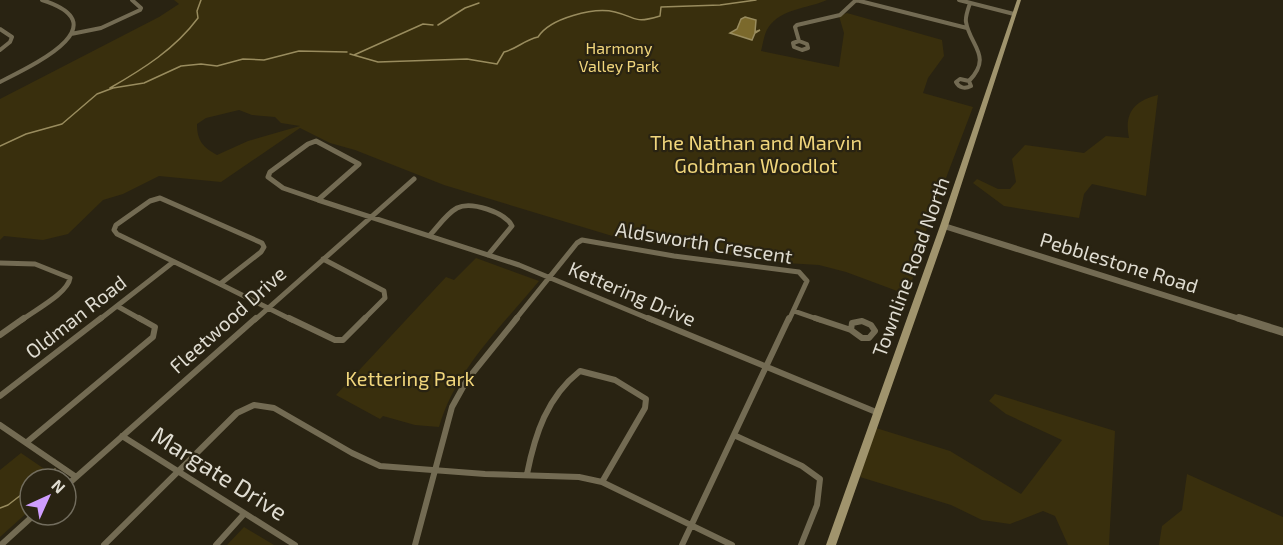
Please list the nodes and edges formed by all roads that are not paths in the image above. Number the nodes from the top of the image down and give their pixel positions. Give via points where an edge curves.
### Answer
1 (42, 0) edge
2 (132, 0) edge
3 (856, 0) edge
4 (959, 0) edge
5 (1019, 0) edge
6 (970, 3) junction
7 (1014, 14) junction
8 (968, 28) junction
9 (0, 29) edge
10 (71, 34) junction
11 (799, 41) dead end
12 (0, 50) edge
13 (969, 81) dead end
14 (0, 82) edge
15 (414, 179) dead end
16 (318, 200) junction
17 (373, 216) junction
18 (944, 226) junction
19 (430, 235) junction
20 (488, 255) junction
21 (322, 259) junction
22 (0, 263) edge
23 (172, 263) junction
24 (550, 278) junction
25 (219, 285) junction
26 (117, 306) junction
27 (266, 308) junction
28 (794, 310) junction
29 (851, 330) dead end
30 (1283, 332) edge
31 (1, 333) edge
32 (765, 368) junction
33 (0, 396) edge
34 (876, 412) junction
35 (0, 425) edge
36 (122, 436) junction
37 (736, 436) junction
38 (27, 442) junction
39 (62, 467) edge
40 (437, 471) junction
41 (177, 472) junction
42 (527, 474) junction
43 (78, 475) edge
44 (602, 482) junction
45 (244, 514) junction
46 (692, 526) junction
47 (21, 527) edge
48 (1, 545) edge
49 (104, 545) edge
50 (216, 545) edge
51 (295, 545) edge
52 (415, 545) edge
53 (682, 545) edge
54 (732, 545) edge
55 (801, 545) edge
56 (831, 545) edge

1 - 10 street via 72,16
2 - 10 street via 140,10 101,28
3 - 8 street
3 - 11 street via 840,15 797,25
4 - 6 street
5 - 7 main road, Townline Road North
6 - 7 street
6 - 8 street via 964,21
7 - 18 main road, Townline Road North
8 - 13 street via 981,53 976,73
9 - 12 street via 12,37
10 - 14 street via 61,48
15 - 17 street, Fleetwood Drive
16 - 16 street, Kettering Drive via 359,164 316,141 268,177 283,188
16 - 17 street, Kettering Drive
17 - 19 street, Kettering Drive
17 - 21 street, Fleetwood Drive
18 - 30 street, Pebblestone Road
18 - 34 main road, Townline Road North
19 - 20 street, Kettering Drive
19 - 20 street via 459,206 471,205 512,222
20 - 24 street, Kettering Drive
21 - 27 street, Fleetwood Drive
21 - 27 street via 384,291 385,298 343,340 325,336
22 - 31 street via 35,264 70,278 63,291
23 - 25 street
23 - 25 street via 117,234 116,225 160,198 262,243 261,252
23 - 26 street, Oldman Road
24 - 28 street, Aldsworth Crescent via 577,243 589,240 674,256 799,272 807,281
24 - 32 street, Kettering Drive
24 - 40 street via 467,380 452,407
25 - 27 street
26 - 33 street, Oldman Road
26 - 38 street via 155,327 153,337
27 - 36 street, Fleetwood Drive
28 - 29 street
28 - 32 street, Aldsworth Crescent
32 - 34 street, Kettering Drive
32 - 37 street
34 - 56 main road, Townline Road North
35 - 38 street
36 - 41 street, Margate Drive
36 - 43 street, Fleetwood Drive
37 - 46 street
37 - 55 street via 802,466 820,479 821,492
38 - 39 street
40 - 41 street via 380,466 261,404 248,405 237,413
40 - 42 street
40 - 52 street
41 - 45 street, Margate Drive
41 - 49 street
42 - 44 street
42 - 44 street via 539,424 566,384 580,371 591,372 632,388 646,399 645,408
44 - 46 street
45 - 50 street
45 - 51 street, Margate Drive
46 - 53 street
46 - 54 street
47 - 48 street

